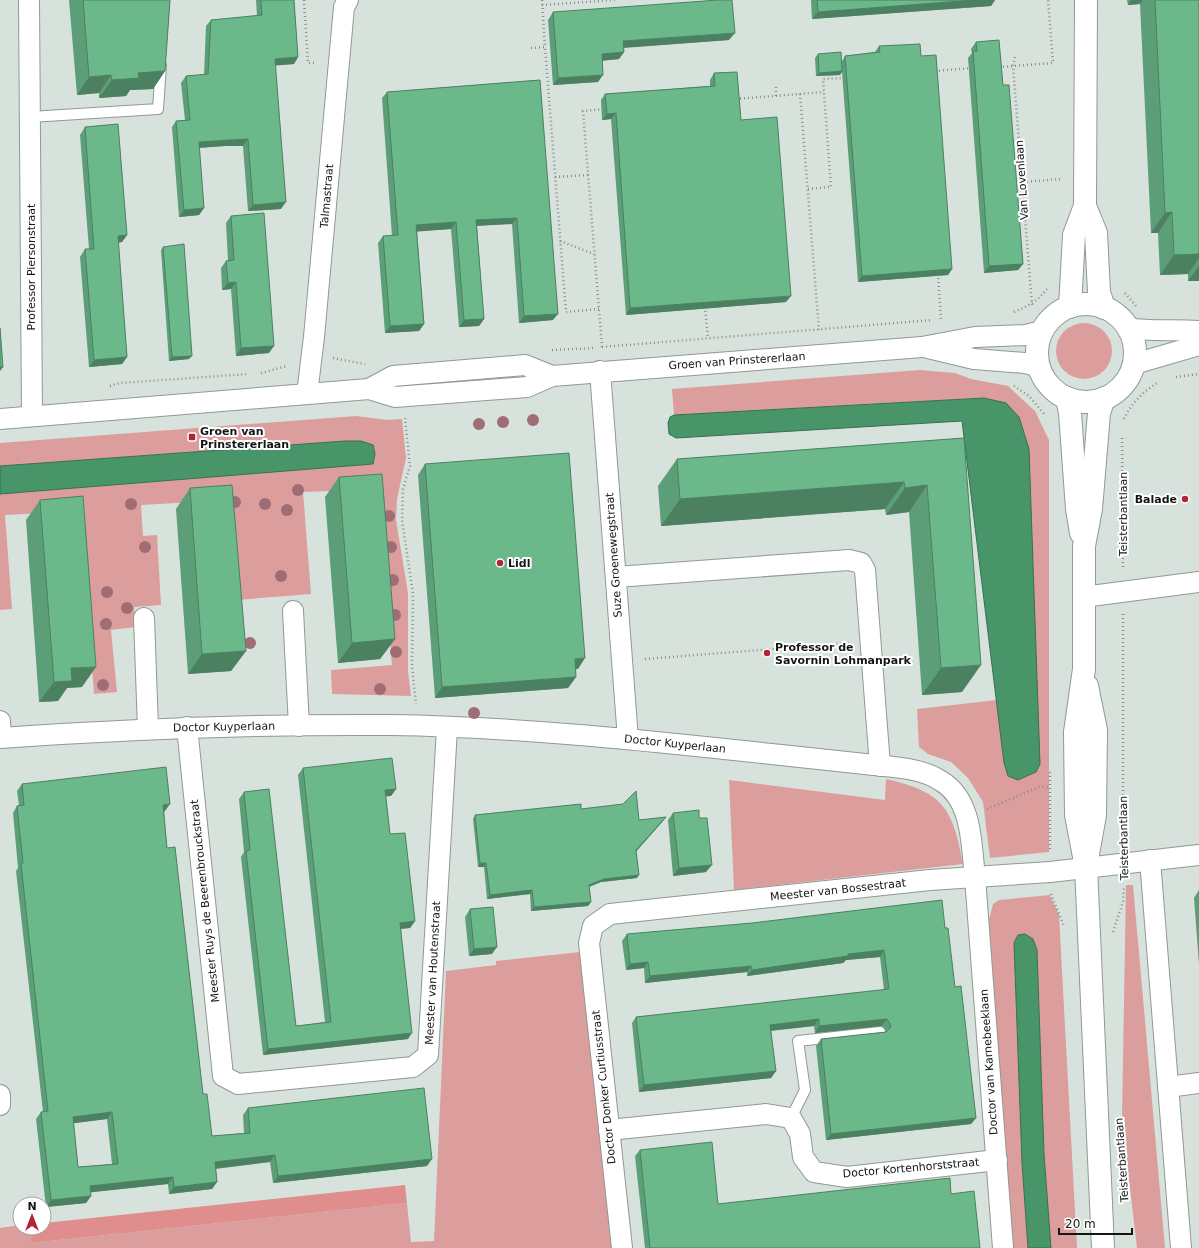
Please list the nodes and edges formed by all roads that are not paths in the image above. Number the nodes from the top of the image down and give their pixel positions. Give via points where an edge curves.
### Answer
1 (29, 0) edge
2 (348, 0) edge
3 (1086, 0) edge
4 (162, 54) edge
5 (30, 117) junction
6 (1085, 206) junction
7 (1070, 306) junction
8 (1104, 308) junction
9 (1128, 328) junction
10 (1042, 330) junction
11 (1199, 331) edge
12 (1199, 345) edge
13 (922, 347) junction
14 (1134, 364) junction
15 (1039, 367) junction
16 (600, 371) junction
17 (307, 394) junction
18 (1067, 398) junction
19 (1104, 398) junction
20 (32, 416) junction
21 (0, 419) edge
22 (1084, 546) junction
23 (616, 577) junction
24 (1199, 582) edge
25 (1083, 597) junction
26 (293, 611) dead end
27 (144, 618) dead end
28 (299, 726) junction
29 (187, 727) junction
30 (446, 728) junction
31 (148, 729) junction
32 (0, 732) edge
33 (628, 739) junction
34 (880, 766) junction
35 (1199, 855) edge
36 (1150, 860) junction
37 (1086, 868) junction
38 (975, 877) junction
39 (593, 926) joint
40 (880, 1032) edge
41 (223, 1076) joint
42 (1199, 1083) edge
43 (1168, 1086) junction
44 (791, 1118) junction
45 (609, 1130) junction
46 (996, 1160) junction
47 (622, 1248) edge
48 (1003, 1248) edge
49 (1103, 1248) edge
50 (1181, 1248) edge

1 - 5 street, Professor Piersonstraat
2 - 17 street, Talmastraat via 344,7
3 - 6 main road
4 - 5 lane via 158,109
5 - 20 street, Professor Piersonstraat
6 - 7 main road via 1074,235
6 - 8 main road via 1096,233 1099,292
7 - 8 main road via 1093,304
7 - 10 main road via 1054,316
8 - 9 main road via 1122,320
9 - 11 street via 1144,331
9 - 14 main road via 1135,352
10 - 13 street, Groen van Prinstererlaan via 1026,335 974,337
10 - 15 main road via 1037,348
12 - 14 street
13 - 15 street, Groen van Prinstererlaan via 974,359 1025,363
13 - 16 street, Groen van Prinstererlaan
14 - 19 main road via 1123,385
15 - 18 main road via 1045,380
16 - 17 street, Groen van Prinstererlaan via 552,376 525,366 394,376 370,389
16 - 23 street, Suze Groenewegstraat
17 - 20 street, Groen van Prinstererlaan
18 - 19 main road via 1085,402
18 - 22 main road, Teisterbantlaan via 1077,509
19 - 22 main road, Teisterbantlaan via 1099,413 1091,509
20 - 21 street, Groen van Prinstererlaan
22 - 25 main road, Teisterbantlaan
23 - 33 street, Suze Groenewegstraat
23 - 34 street via 849,560 861,563 865,570
24 - 25 street
25 - 37 main road, Teisterbantlaan via 1084,669 1096,730 1085,788 1095,815
26 - 28 street
27 - 31 street
28 - 29 street, Doctor Kuyperlaan
28 - 30 street, Doctor Kuyperlaan
29 - 31 street, Doctor Kuyperlaan
29 - 41 street, Meester Ruys de Beerenbrouckstraat
30 - 33 street, Doctor Kuyperlaan
30 - 41 street, Meester van Houtenstraat via 428,1055 413,1067 405,1068 238,1084
31 - 32 street, Doctor Kuyperlaan
33 - 34 street, Doctor Kuyperlaan
34 - 38 street, Doctor Kuyperlaan via 928,774 944,782 968,817
35 - 36 street, Meester van Bossestraat
36 - 37 street, Meester van Bossestraat
36 - 43 street
37 - 38 street, Meester van Bossestraat
37 - 49 main road, Teisterbantlaan
38 - 39 street, Meester van Bossestraat via 914,881 610,914
38 - 46 street, Doctor van Karnebeeklaan
39 - 45 street, Doctor Donker Curtiusstraat via 588,944
40 - 44 lane via 798,1041 804,1090
42 - 43 street
43 - 50 street
44 - 45 street via 766,1114
44 - 46 street, Doctor Kortenhorststraat via 800,1134 803,1157 814,1172 847,1177
45 - 47 street, Doctor Donker Curtiusstraat
46 - 48 street, Doctor van Karnebeeklaan

